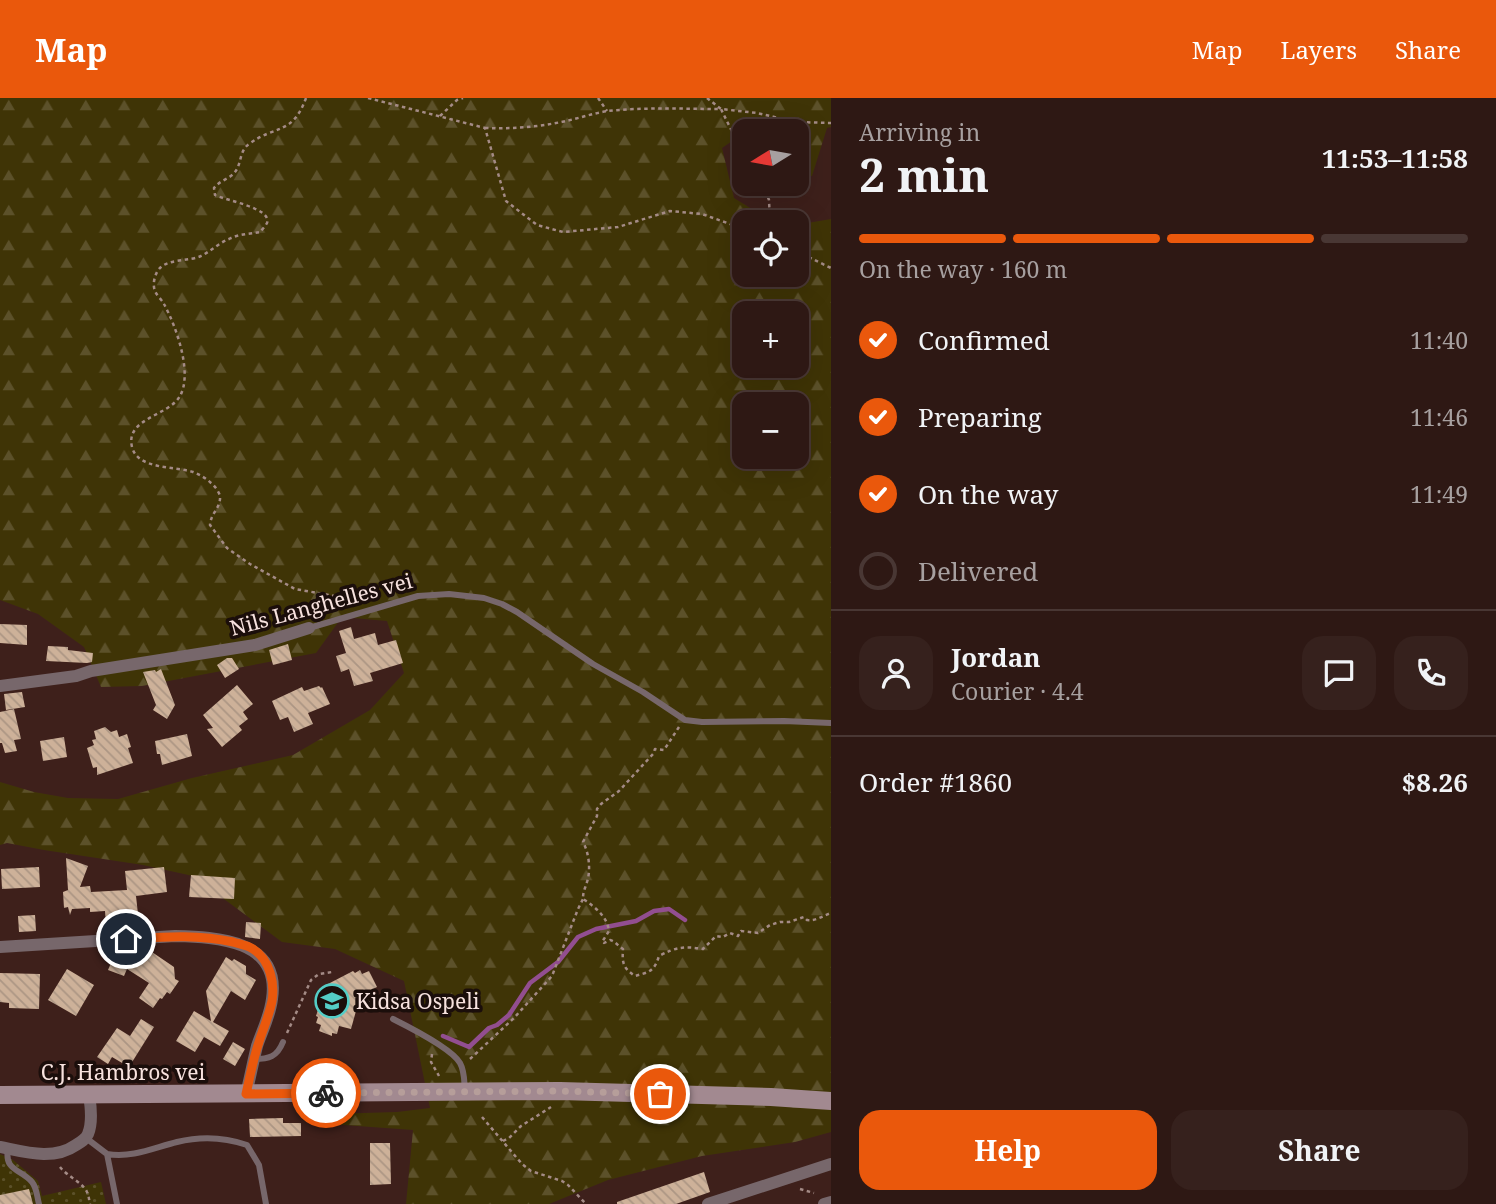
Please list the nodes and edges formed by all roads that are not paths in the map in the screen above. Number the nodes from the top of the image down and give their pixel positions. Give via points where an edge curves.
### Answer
1 (309, 628) joint
2 (0, 686) edge
3 (831, 723) edge
4 (0, 947) edge
5 (393, 1019) dead end
6 (284, 1042) road end
7 (254, 1059) junction
8 (465, 1092) junction
9 (246, 1094) junction
10 (0, 1095) edge
11 (89, 1095) junction
12 (831, 1101) edge
13 (86, 1138) junction
14 (4, 1148) edge
15 (107, 1154) junction
16 (831, 1164) edge
17 (38, 1204) edge
18 (117, 1204) edge
19 (266, 1204) edge
20 (708, 1204) edge

1 - 2 street, Nils Langhelles vei via 255,645
1 - 3 lane, Nils Langhelles vei via 418,596 484,598 517,612 685,720
4 - 7 street via 175,936 220,939 253,949 263,958 273,985
5 - 8 lane via 457,1058
6 - 7 lane via 271,1058
7 - 9 street
8 - 9 main road, C.J. Hambros vei
8 - 12 main road, C.J. Hambros vei
9 - 11 main road, C.J. Hambros vei
10 - 11 main road, C.J. Hambros vei
11 - 13 street via 91,1121
13 - 14 street via 68,1150 49,1154
13 - 15 lane
14 - 17 lane via 10,1165 35,1185
15 - 18 lane
15 - 19 lane via 138,1154 198,1139 235,1141 247,1145 259,1165
16 - 20 street

